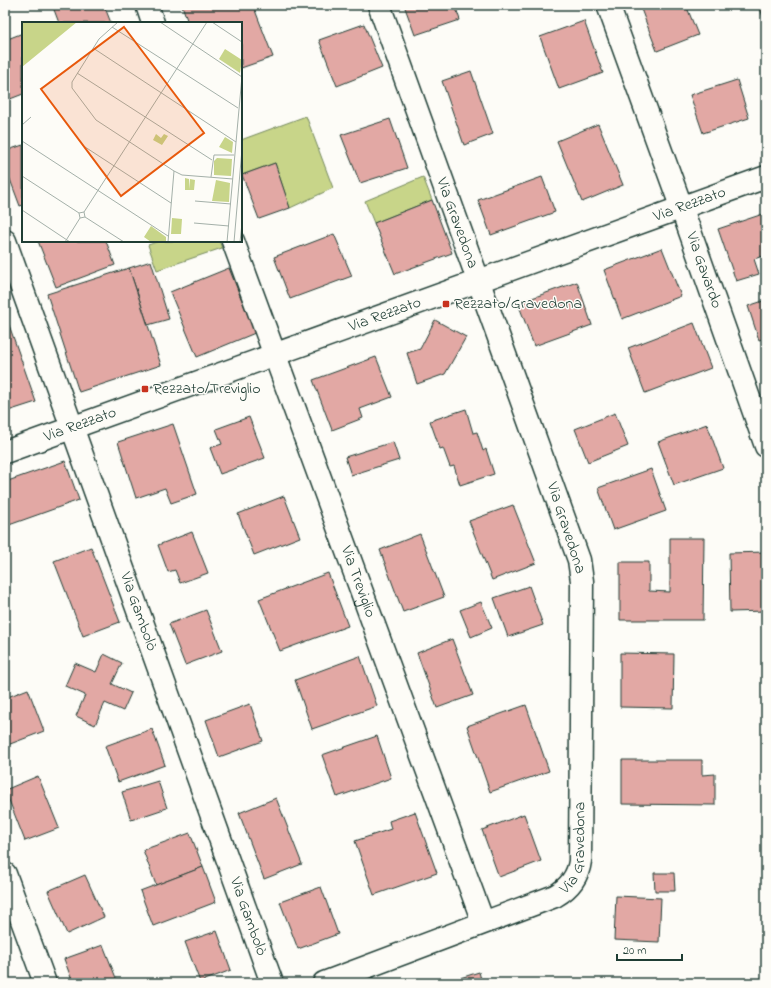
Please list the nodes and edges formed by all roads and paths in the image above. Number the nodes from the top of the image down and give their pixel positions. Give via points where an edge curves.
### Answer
1 (147, 5) edge
2 (379, 5) edge
3 (608, 5) edge
4 (153, 22) edge
5 (766, 177) edge
6 (682, 209) junction
7 (5, 241) edge
8 (233, 242) edge
9 (478, 281) junction
10 (275, 355) junction
11 (73, 428) junction
12 (766, 446) edge
13 (5, 452) edge
14 (5, 874) edge
15 (483, 922) junction
16 (45, 983) edge
17 (272, 983) edge
18 (324, 983) edge

1 - 4 street
2 - 9 street, Via Gravedona
3 - 6 street, Via Gavardo
5 - 6 street, Via Rezzato
6 - 9 street, Via Rezzato
6 - 12 street, Via Gavardo
7 - 11 street, Via Gambolò
8 - 10 street, Via Treviglio
9 - 10 street, Via Rezzato
9 - 15 street, Via Gravedona via 576,550 582,581 579,868 572,882 561,892
10 - 11 street, Via Rezzato
10 - 15 street, Via Treviglio
11 - 13 street, Via Rezzato
11 - 17 street, Via Gambolò
14 - 16 street
15 - 18 street, Via Gravedona

